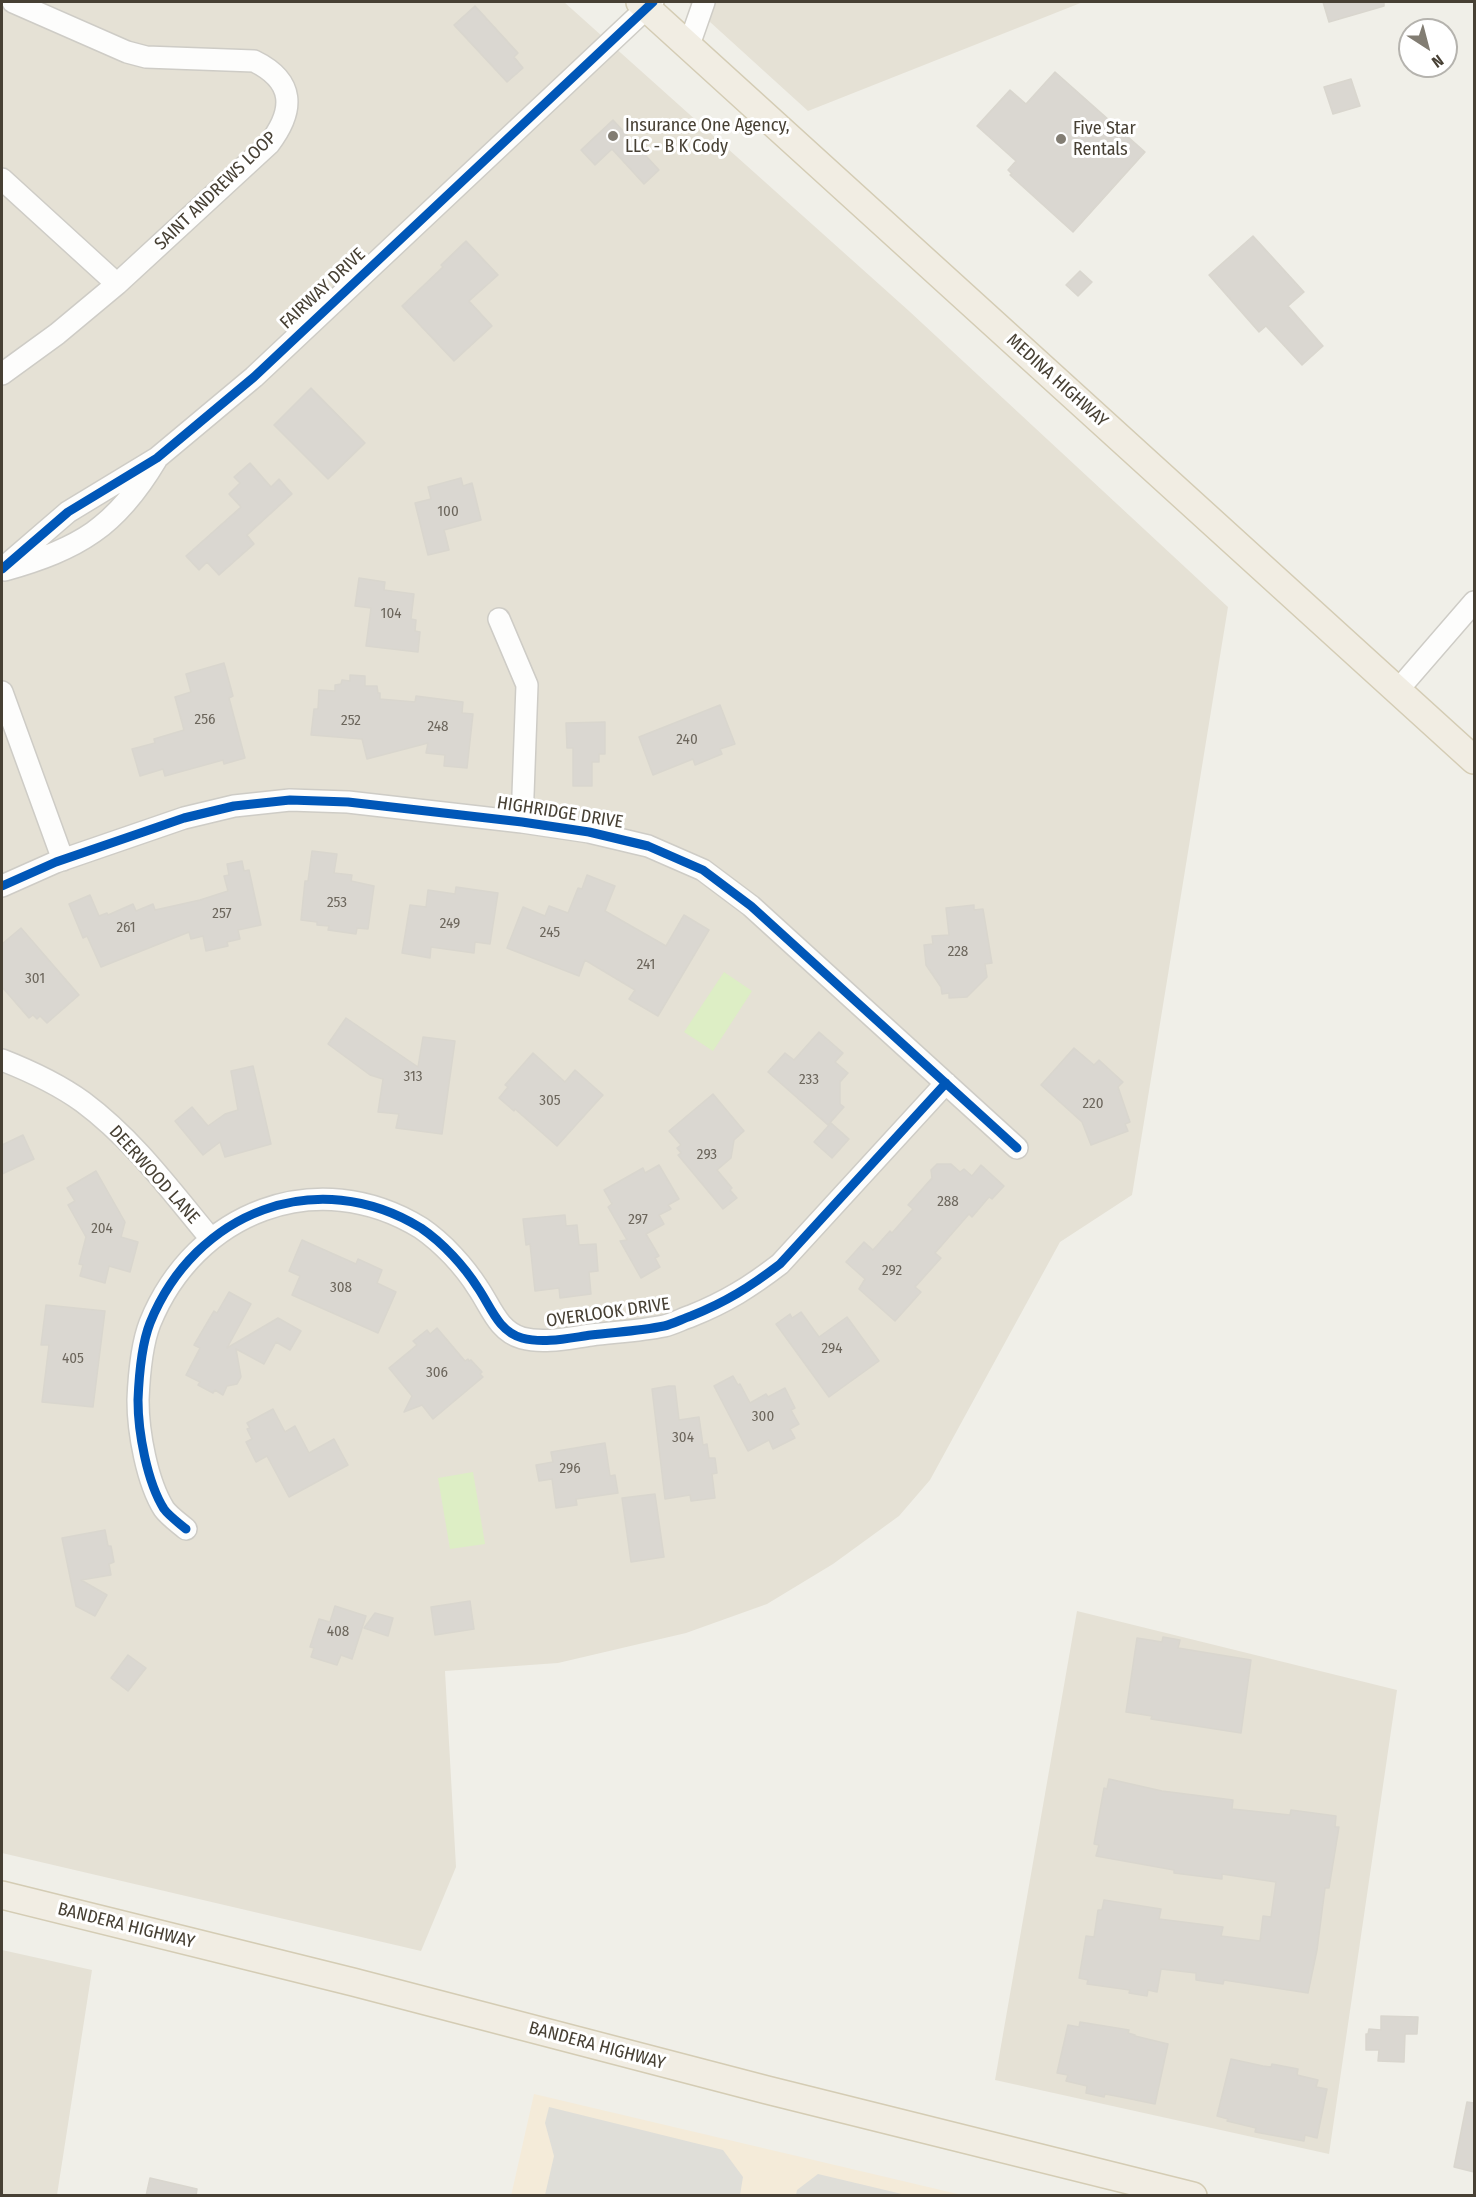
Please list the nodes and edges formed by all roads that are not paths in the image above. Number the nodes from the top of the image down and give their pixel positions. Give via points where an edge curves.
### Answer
1 (13, 2) edge
2 (704, 2) edge
3 (647, 4) edge
4 (689, 45) junction
5 (2, 178) edge
6 (117, 284) junction
7 (2, 374) edge
8 (157, 458) junction
9 (2, 570) edge
10 (1474, 602) edge
11 (499, 619) dead end
12 (1397, 691) junction
13 (2, 692) edge
14 (1474, 760) edge
15 (522, 822) junction
16 (63, 860) junction
17 (2, 886) edge
18 (2, 1060) edge
19 (946, 1083) junction
20 (1017, 1148) dead end
21 (211, 1239) junction
22 (186, 1528) dead end
23 (2, 1895) edge
24 (1193, 2196) edge

1 - 6 street, SAINT ANDREWS LOOP via 146,57 254,61 280,79 287,94 281,128 269,144
2 - 4 street
3 - 4 main road, MEDINA HIGHWAY
3 - 8 street, FAIRWAY DRIVE via 254,377
4 - 12 main road, MEDINA HIGHWAY
5 - 6 street
6 - 7 street, SAINT ANDREWS LOOP
8 - 9 street, FAIRWAY DRIVE via 68,512
8 - 9 street, FAIRWAY DRIVE via 142,484 110,521 45,559
10 - 12 street
11 - 15 street via 527,685
12 - 14 main road, MEDINA HIGHWAY
13 - 16 street
15 - 16 street, HIGHRIDGE DRIVE via 348,802 290,800 234,806 184,818
15 - 19 street, HIGHRIDGE DRIVE via 648,846 703,870 751,906
16 - 17 street, HIGHRIDGE DRIVE
18 - 21 street, DEERWOOD LANE via 40,1076 116,1129
19 - 20 street, HIGHRIDGE DRIVE
19 - 21 street, OVERLOOK DRIVE via 780,1264 748,1289 666,1325 550,1340 524,1339 508,1332 454,1256 422,1229 382,1210 339,1199 294,1200 248,1214
21 - 22 street, OVERLOOK DRIVE via 173,1280 150,1323 139,1370 138,1412 153,1484 165,1510
23 - 24 main road, BANDERA HIGHWAY

